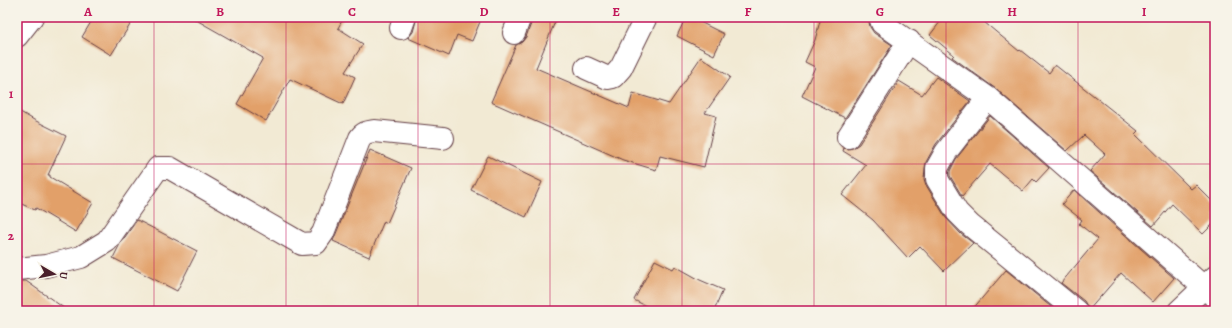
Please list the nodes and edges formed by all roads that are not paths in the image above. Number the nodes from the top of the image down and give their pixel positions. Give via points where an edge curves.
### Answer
1 (32, 17) edge
2 (646, 17) edge
3 (880, 17) edge
4 (17, 36) edge
5 (909, 41) junction
6 (586, 68) dead end
7 (988, 98) junction
8 (848, 137) dead end
9 (443, 138) dead end
10 (17, 269) edge
11 (1211, 287) edge
12 (1076, 311) edge
13 (1179, 311) edge

1 - 4 street
2 - 6 street via 621,68 613,77 608,78
3 - 5 street via 882,23
5 - 7 street
5 - 8 street
7 - 11 street
7 - 12 street via 946,152 937,168 937,179 957,212 970,225
9 - 10 street via 374,131 362,134 323,233 316,243 302,244 170,168 158,168 107,241 81,257 46,266
11 - 13 street

